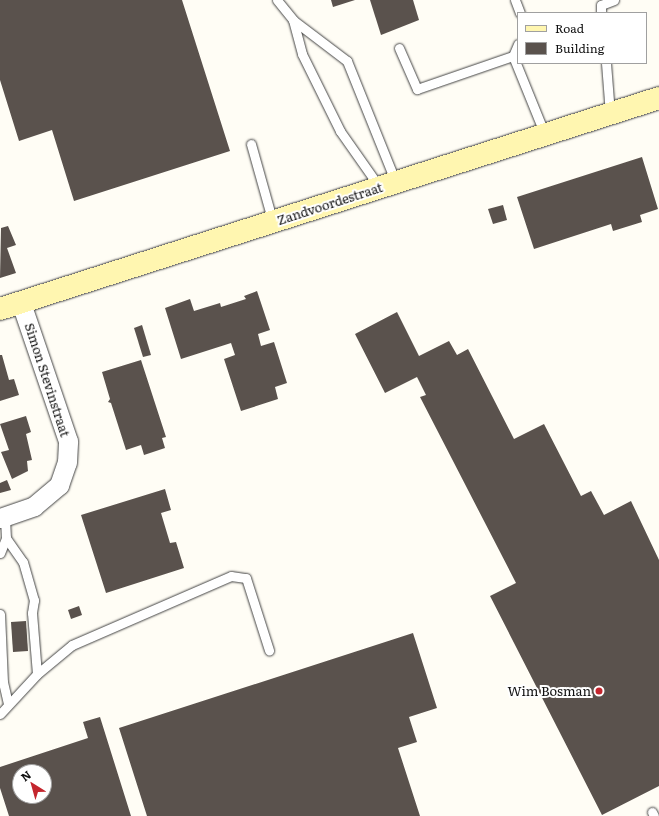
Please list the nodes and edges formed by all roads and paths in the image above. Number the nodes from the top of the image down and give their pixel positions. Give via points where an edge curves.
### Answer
1 (278, 0) edge
2 (515, 0) edge
3 (614, 0) edge
4 (520, 12) edge
5 (601, 12) edge
6 (294, 20) junction
7 (517, 46) edge
8 (399, 48) dead end
9 (513, 56) junction
10 (606, 64) edge
11 (659, 98) edge
12 (610, 114) junction
13 (545, 135) junction
14 (251, 144) dead end
15 (388, 186) junction
16 (273, 223) junction
17 (21, 303) junction
18 (0, 309) edge
19 (2, 517) edge
20 (6, 538) junction
21 (0, 553) edge
22 (0, 614) edge
23 (269, 650) dead end
24 (37, 674) junction
25 (8, 703) junction
26 (0, 714) edge

1 - 6 lane
2 - 4 lane
3 - 5 lane via 601,5
6 - 15 lane via 302,54 340,131
6 - 15 lane via 347,61
7 - 9 lane
8 - 9 lane via 417,89
9 - 13 lane
10 - 12 lane
11 - 12 main road, Zandvoordestraat
12 - 13 main road, Zandvoordestraat
13 - 15 main road, Zandvoordestraat
14 - 16 lane
15 - 16 main road, Zandvoordestraat
16 - 17 main road, Zandvoordestraat
17 - 18 main road, Zandvoordestraat
17 - 19 street, Simon Stevinstraat via 68,442 67,462 59,485 34,506
19 - 20 lane
20 - 21 lane
20 - 24 lane via 23,562 34,600 32,613
22 - 25 lane via 3,682
23 - 24 lane via 246,578 231,576 72,646
24 - 25 lane
25 - 26 lane

